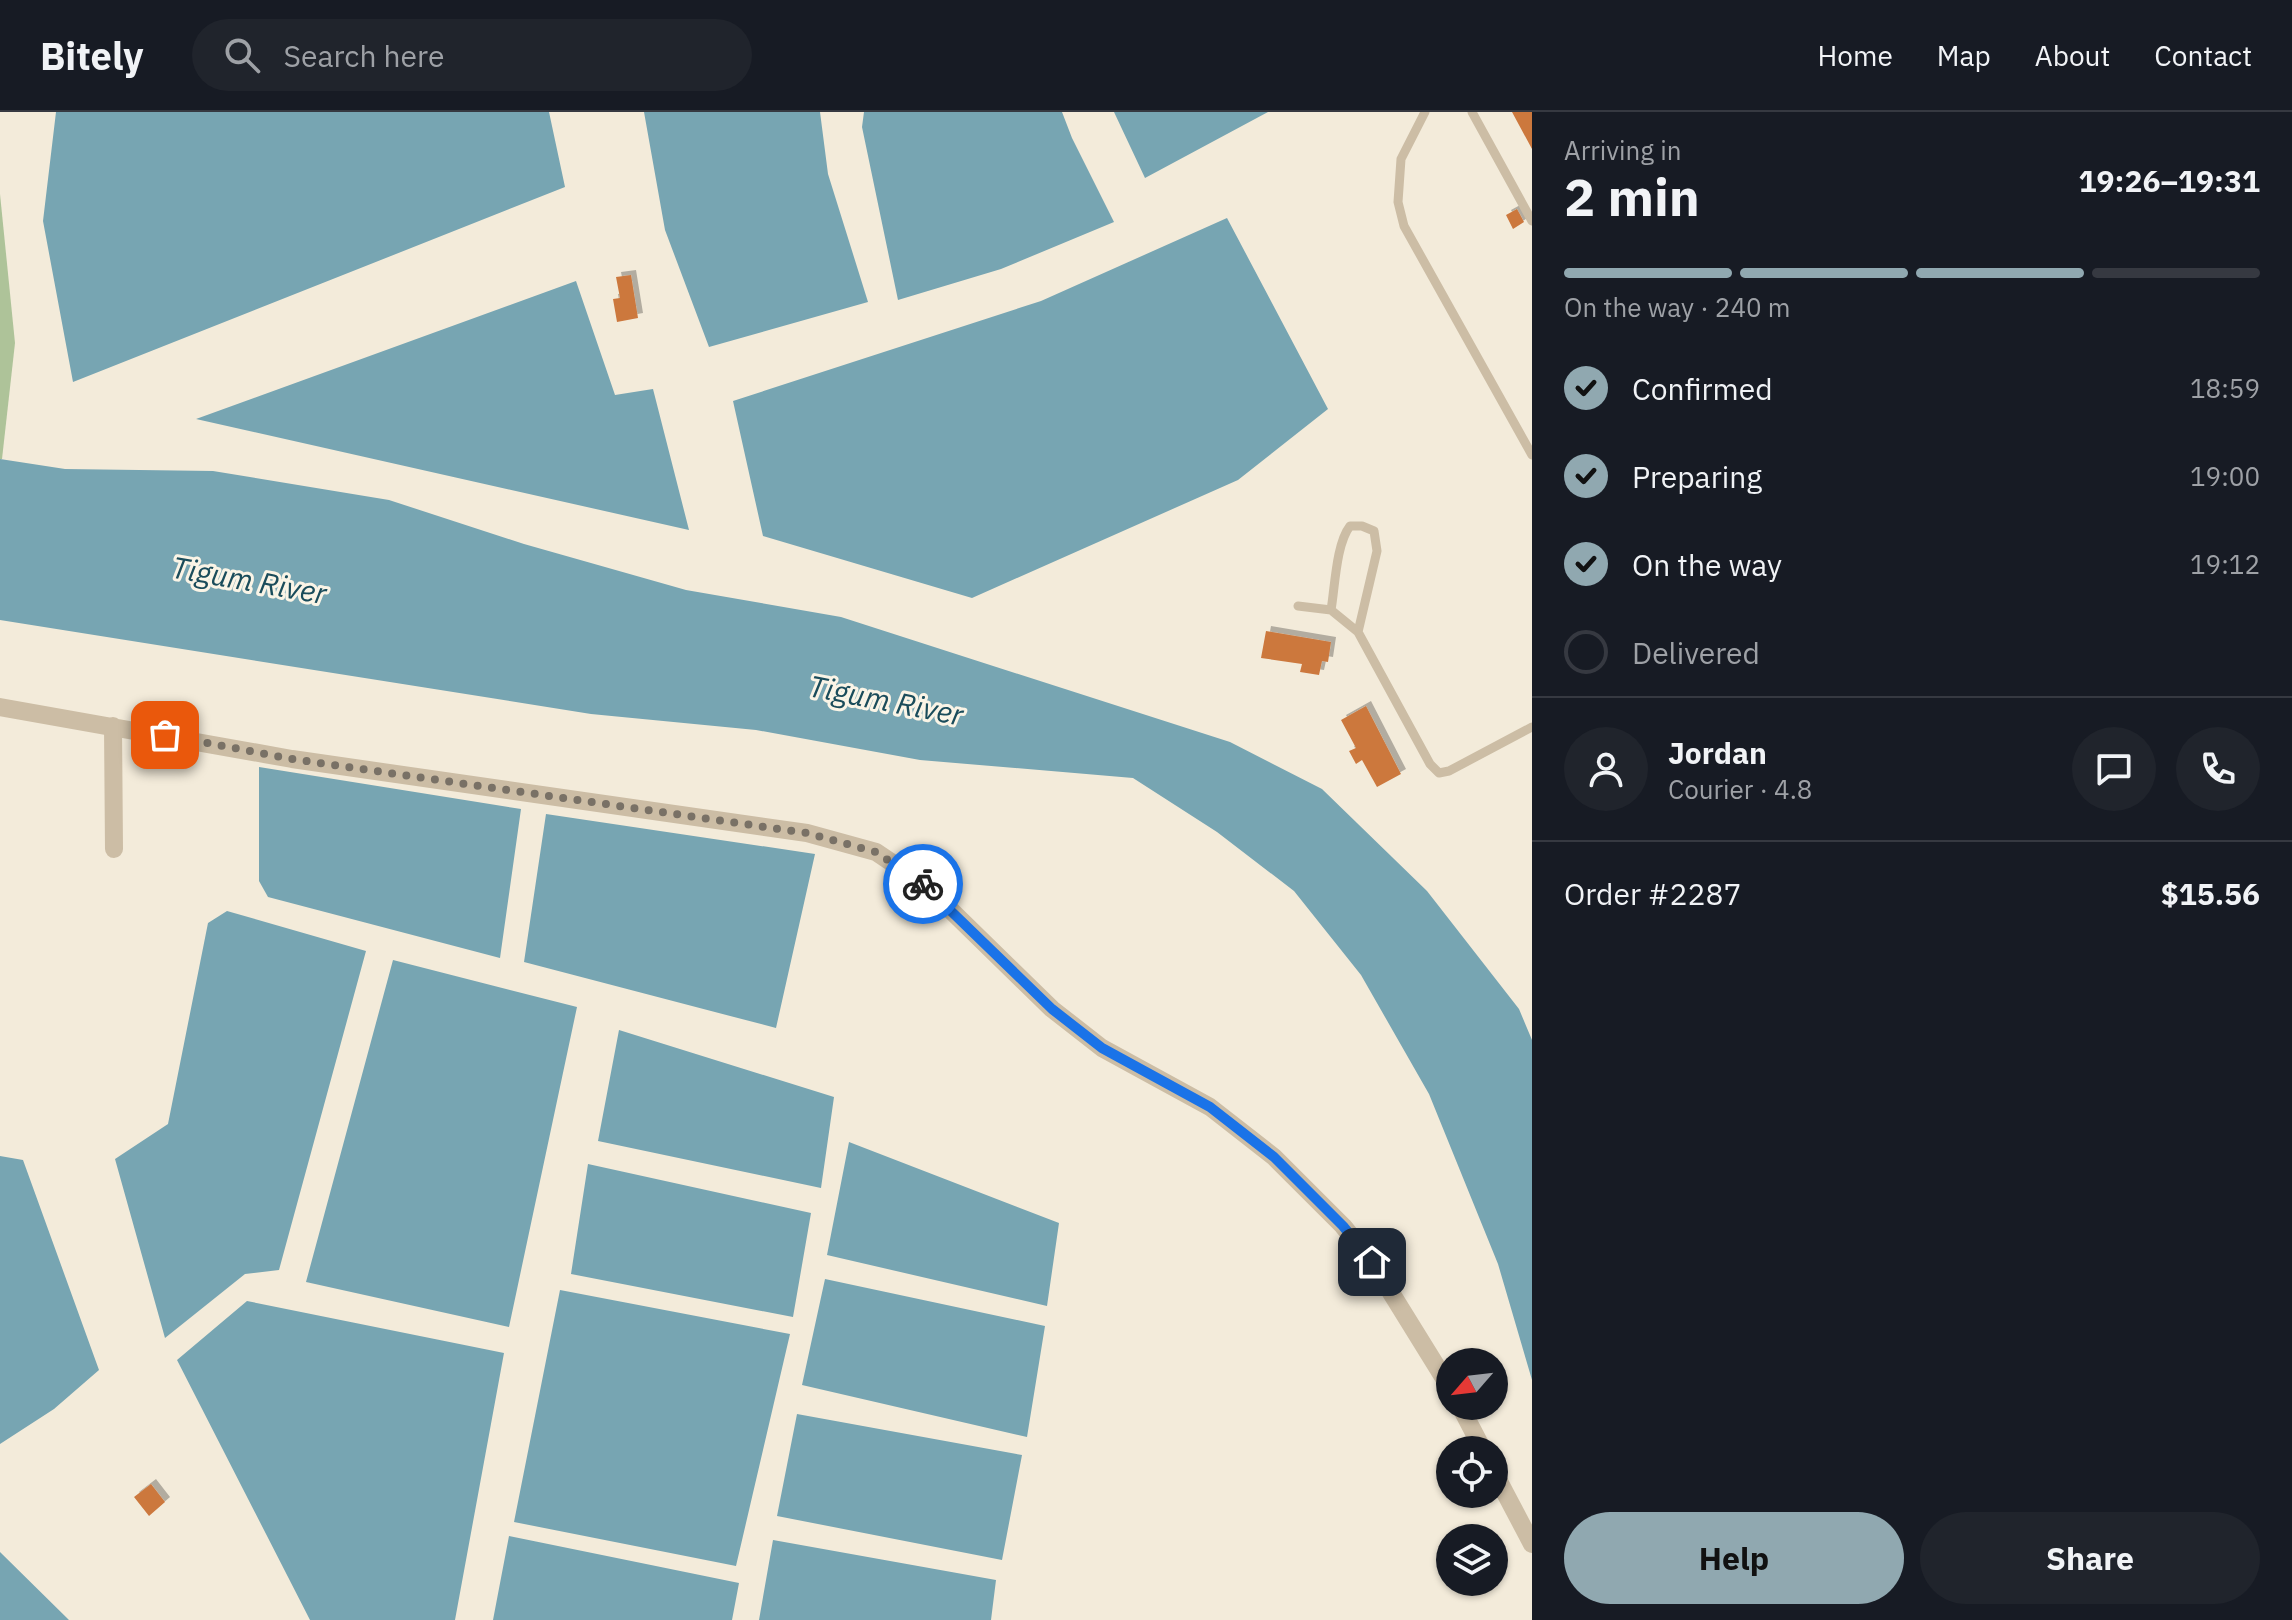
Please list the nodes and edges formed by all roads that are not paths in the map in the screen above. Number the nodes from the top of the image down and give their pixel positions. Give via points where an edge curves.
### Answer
1 (1425, 112) edge
2 (1472, 112) edge
3 (1532, 221) edge
4 (1531, 448) edge
5 (1298, 606) dead end
6 (1331, 610) junction
7 (1358, 632) junction
8 (0, 707) edge
9 (113, 726) junction
10 (1532, 727) edge
11 (114, 849) dead end
12 (1436, 1365) edge
13 (1508, 1499) edge
14 (1532, 1544) edge

1 - 4 lane via 1401,159 1398,202 1404,226
2 - 3 lane
5 - 6 lane
6 - 7 lane
6 - 7 lane via 1346,532 1350,526 1374,531 1377,551
7 - 10 lane via 1439,773
8 - 9 street
9 - 11 street
9 - 12 street via 292,759 807,833 876,852 925,885 1052,1009 1102,1048 1210,1107 1274,1157 1372,1262
13 - 14 street

